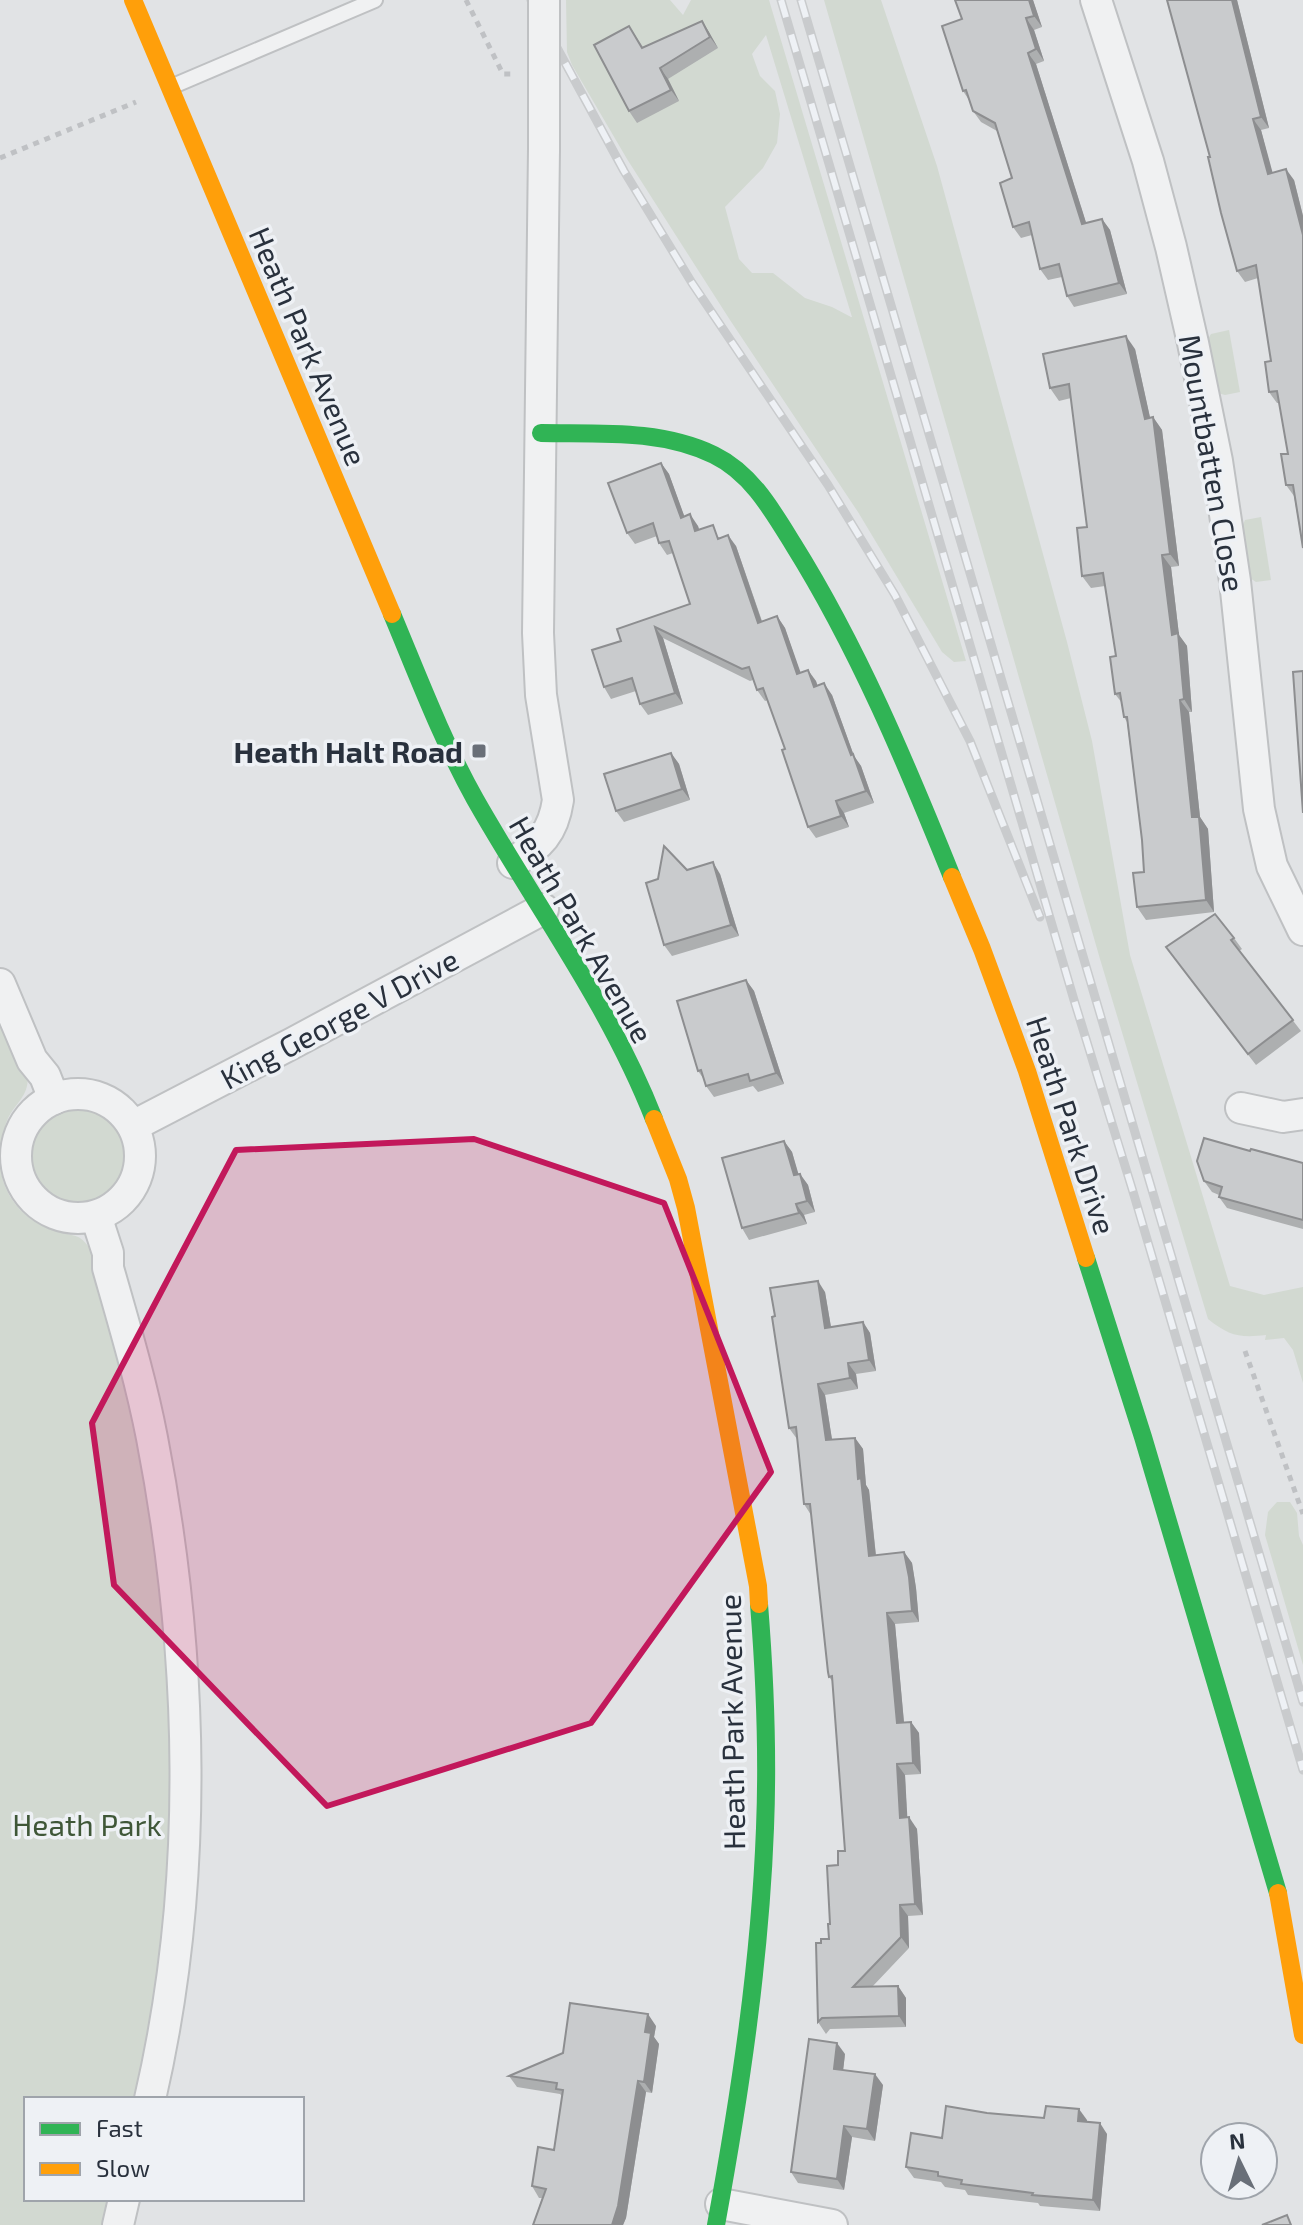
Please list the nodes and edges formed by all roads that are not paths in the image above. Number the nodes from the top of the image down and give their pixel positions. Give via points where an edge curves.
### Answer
1 (133, 0) edge
2 (375, 0) edge
3 (544, 0) edge
4 (1096, 0) edge
5 (170, 87) junction
6 (541, 433) junction
7 (513, 863) junction
8 (543, 909) junction
9 (1303, 930) edge
10 (0, 984) edge
11 (54, 1099) junction
12 (1241, 1108) dead end
13 (1303, 1114) edge
14 (133, 1126) junction
15 (96, 1216) junction
16 (1303, 2035) edge
17 (150, 2097) edge
18 (124, 2201) edge
19 (718, 2215) edge
20 (118, 2225) edge
21 (832, 2225) edge

1 - 5 street, Heath Park Avenue
2 - 5 lane
3 - 6 street, bridge
4 - 9 street, Mountbatten Close via 1148,161 1187,315 1228,536 1259,809 1272,866
5 - 7 street, Heath Park Avenue via 440,728
6 - 7 street via 538,633 541,695 558,800 546,837
6 - 16 street, Heath Park Drive via 663,438 717,456 764,498 848,639 938,842 1027,1071 1148,1452 1281,1904
7 - 8 street, Heath Park Avenue
8 - 14 street, King George V Drive
8 - 19 street, Heath Park Avenue via 597,998 678,1179 758,1586 765,1829 750,2011
10 - 11 street
11 - 14 street via 88,1094 107,1100
11 - 15 street via 34,1111 23,1127 16,1165 22,1184 49,1211
12 - 13 street via 1283,1117
14 - 15 street via 140,1146 134,1185 122,1201
15 - 17 street via 152,1435 183,1682 186,1799 181,1900
18 - 20 street
19 - 21 street

